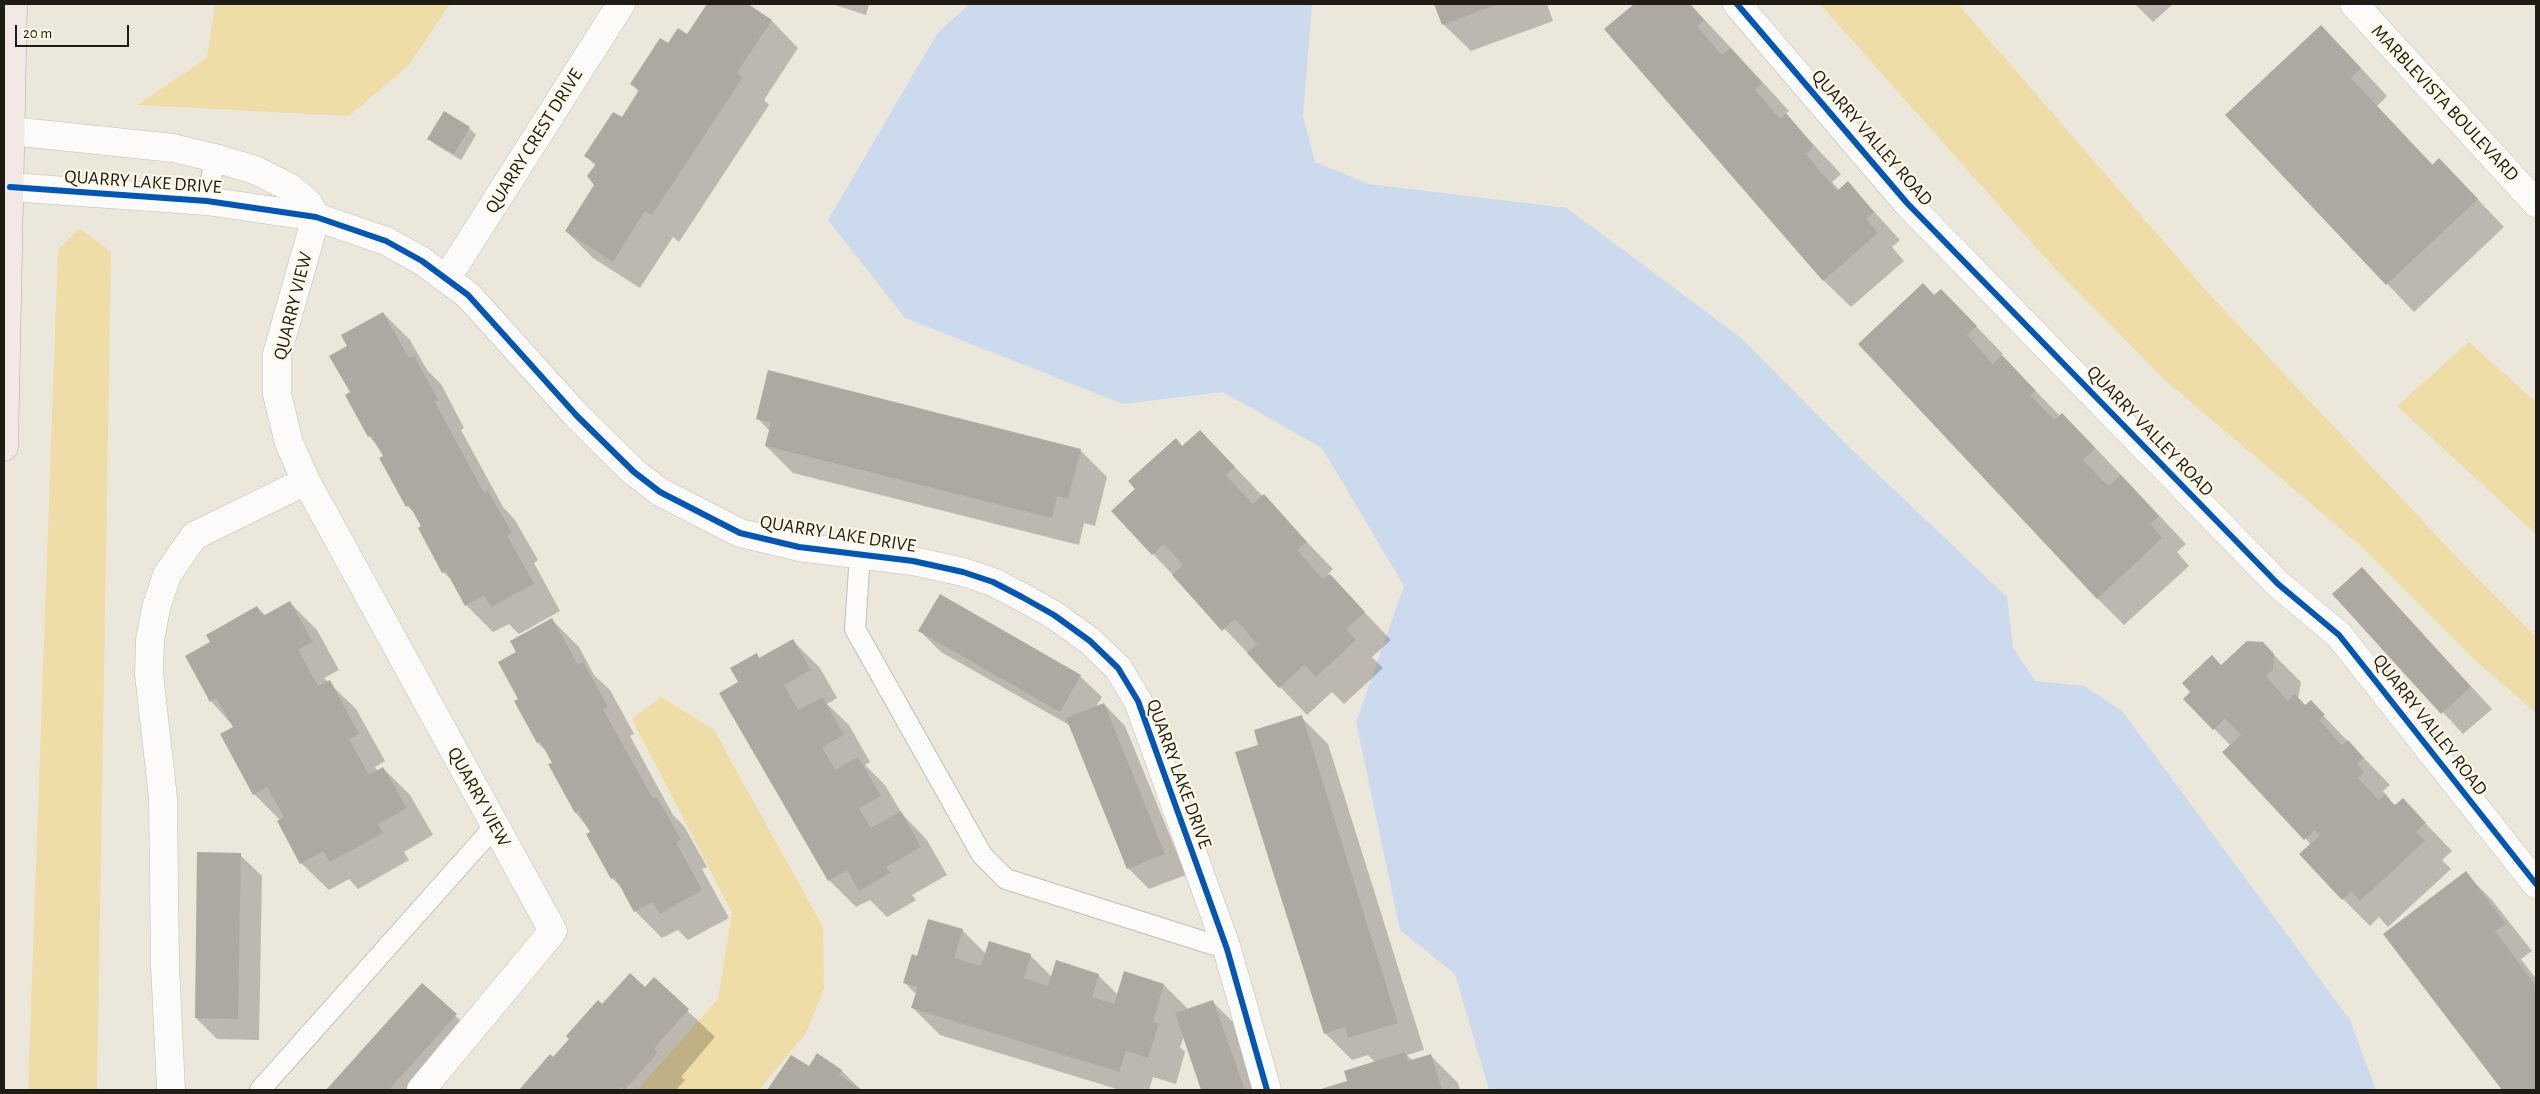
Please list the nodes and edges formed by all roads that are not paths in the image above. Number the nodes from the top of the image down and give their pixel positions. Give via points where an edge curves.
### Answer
1 (13, 4) edge
2 (621, 4) edge
3 (1736, 4) edge
4 (2354, 4) edge
5 (11, 131) junction
6 (215, 158) junction
7 (10, 187) junction
8 (207, 201) junction
9 (2536, 203) edge
10 (316, 217) junction
11 (447, 278) junction
12 (4, 446) edge
13 (306, 481) junction
14 (860, 554) junction
15 (496, 826) junction
16 (2536, 884) edge
17 (1227, 949) junction
18 (171, 1090) edge
19 (260, 1090) edge
20 (420, 1090) edge
21 (1267, 1090) edge

1 - 5 main road
2 - 11 street, QUARRY CREST DRIVE
3 - 16 street, QUARRY VALLEY ROAD via 1907,203 2278,584 2339,635
4 - 9 street, MARBLEVISTA BOULEVARD
5 - 6 street, QUARRY LAKE DRIVE via 173,148
5 - 7 main road
6 - 8 lane
6 - 10 street, QUARRY LAKE DRIVE via 255,170 289,187 308,203
7 - 8 street, QUARRY LAKE DRIVE
7 - 12 main road
8 - 10 street, QUARRY LAKE DRIVE
10 - 11 street, QUARRY LAKE DRIVE via 386,241
10 - 13 street, QUARRY VIEW via 277,354 277,394 289,443
11 - 14 street, QUARRY LAKE DRIVE via 468,295 577,416 634,472 660,492 740,533 799,547
13 - 15 street, QUARRY VIEW
13 - 18 street via 194,536 167,576 156,608 150,640 149,674 164,798 165,965
14 - 17 street, QUARRY LAKE DRIVE via 913,561 993,582 1054,615 1090,641 1118,668 1138,702
14 - 17 lane via 854,629 982,856 1006,879
15 - 19 lane
15 - 20 street, QUARRY VIEW via 553,931
17 - 21 street, QUARRY LAKE DRIVE

